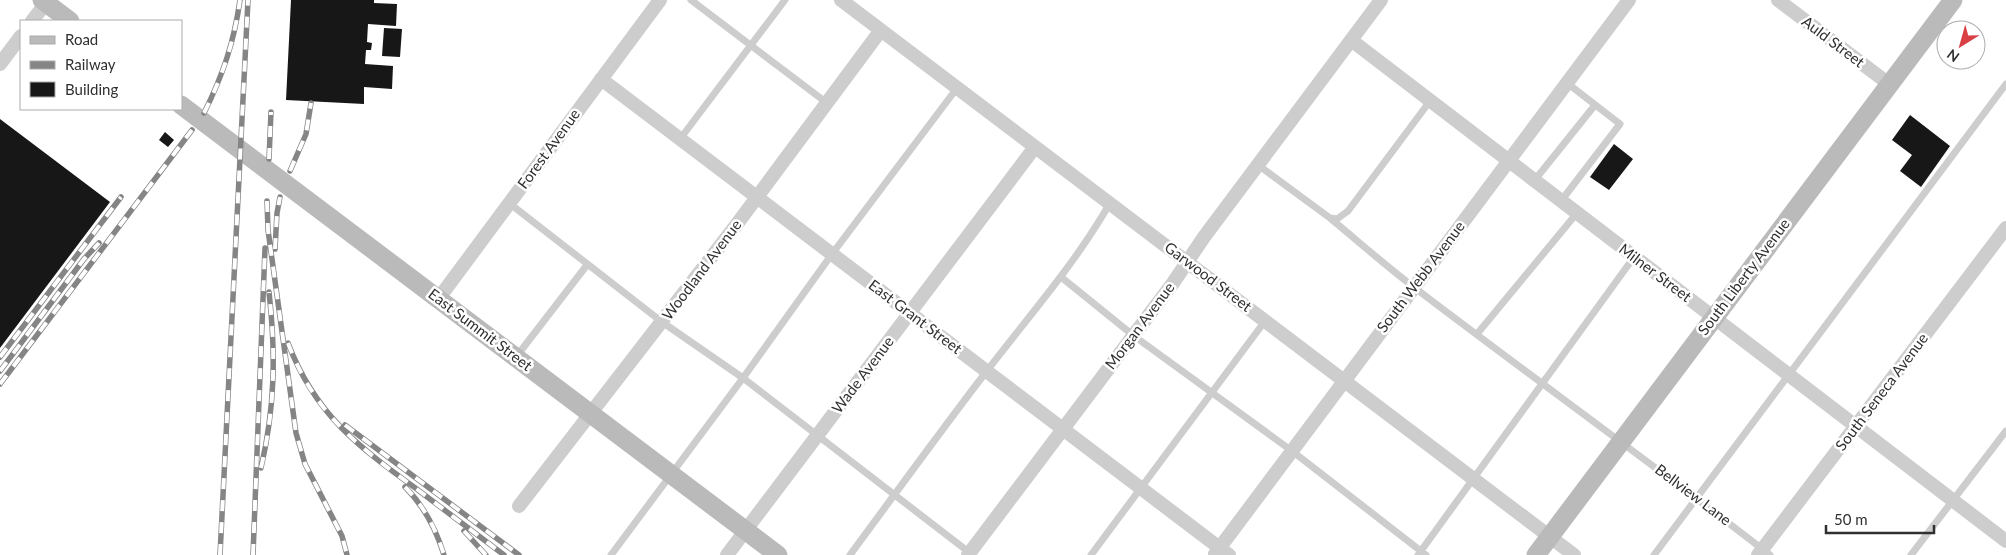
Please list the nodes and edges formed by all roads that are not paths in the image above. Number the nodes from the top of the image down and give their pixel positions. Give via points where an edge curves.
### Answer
1 (660, 0) edge
2 (691, 0) edge
3 (785, 0) edge
4 (842, 0) edge
5 (1382, 0) edge
6 (1629, 0) edge
7 (1778, 0) edge
8 (1954, 0) edge
9 (44, 2) edge
10 (33, 20) edge
11 (69, 20) edge
12 (881, 30) junction
13 (20, 37) edge
14 (1352, 40) junction
15 (751, 45) junction
16 (0, 64) edge
17 (601, 80) junction
18 (1566, 83) junction
19 (1889, 84) junction
20 (2006, 84) edge
21 (957, 88) junction
22 (1430, 101) junction
23 (827, 103) junction
24 (1595, 105) junction
25 (182, 106) edge
26 (680, 139) junction
27 (1035, 147) junction
28 (1508, 160) junction
29 (1258, 165) junction
30 (1534, 181) junction
31 (757, 198) junction
32 (1561, 201) junction
33 (509, 203) junction
34 (1110, 204) junction
35 (1577, 214) junction
36 (1330, 218) junction
37 (2006, 228) edge
38 (832, 254) junction
39 (1634, 257) junction
40 (1188, 262) junction
41 (587, 265) junction
42 (1061, 277) junction
43 (1414, 287) junction
44 (439, 298) junction
45 (909, 313) junction
46 (1714, 318) junction
47 (1265, 321) junction
48 (662, 322) junction
49 (1476, 334) junction
50 (1134, 336) junction
51 (516, 357) junction
52 (987, 371) junction
53 (1789, 374) junction
54 (743, 378) junction
55 (1344, 380) junction
56 (1541, 383) junction
57 (1211, 392) junction
58 (592, 414) junction
59 (1856, 426) junction
60 (1063, 429) junction
61 (2006, 430) edge
62 (817, 437) junction
63 (1621, 443) junction
64 (1292, 451) junction
65 (671, 474) junction
66 (1472, 478) junction
67 (1140, 488) junction
68 (894, 495) junction
69 (1698, 498) junction
70 (1953, 500) junction
71 (519, 506) dead end
72 (746, 531) junction
73 (1550, 537) junction
74 (2006, 541) edge
75 (1221, 553) edge
76 (1764, 553) edge
77 (970, 554) edge
78 (1421, 554) edge
79 (611, 555) edge
80 (727, 555) edge
81 (778, 555) edge
82 (850, 555) edge
83 (1091, 555) edge
84 (1536, 555) edge
85 (1574, 555) edge
86 (1654, 555) edge
87 (1911, 555) edge

1 - 17 street, Forest Avenue
2 - 15 lane
3 - 15 lane
4 - 12 street, Garwood Street
5 - 14 street, Morgan Avenue
6 - 18 street, South Webb Avenue
7 - 19 street, Auld Street
8 - 19 street, South Liberty Avenue
9 - 10 street
9 - 11 street
12 - 21 street, Garwood Street
12 - 23 street, Woodland Avenue
13 - 16 street
14 - 22 street, Milner Street
14 - 29 street, Morgan Avenue
15 - 23 lane
15 - 26 lane
17 - 26 street, East Grant Street
17 - 33 street, Forest Avenue
18 - 24 lane
18 - 28 street, South Webb Avenue
19 - 46 street, South Liberty Avenue
20 - 53 lane
21 - 27 street, Garwood Street
21 - 38 lane
22 - 28 street, Milner Street
22 - 36 lane via 1348,211 1337,219
23 - 31 street, Woodland Avenue
24 - 30 lane
24 - 32 lane via 1620,124
25 - 44 street, East Summit Street
26 - 31 street, East Grant Street
27 - 34 street, Garwood Street
27 - 45 street, Wade Avenue
28 - 30 street, Milner Street
28 - 43 street, South Webb Avenue
29 - 36 lane, Bellview Lane
29 - 40 street, Morgan Avenue
30 - 32 street, Milner Street
31 - 38 street, East Grant Street
31 - 48 street, Woodland Avenue
32 - 35 street, Milner Street
33 - 41 lane
33 - 44 street, Forest Avenue
34 - 40 street, Garwood Street
34 - 42 lane
35 - 39 street, Milner Street
35 - 49 lane
36 - 43 lane, Bellview Lane
37 - 59 street, South Seneca Avenue
38 - 45 street, East Grant Street
38 - 54 lane
39 - 46 street, Milner Street
39 - 56 lane
40 - 47 street, Garwood Street
40 - 50 street, Morgan Avenue
41 - 48 lane
41 - 51 lane
42 - 50 lane
42 - 52 lane
43 - 49 lane, Bellview Lane
43 - 55 street, South Webb Avenue
44 - 51 street, East Summit Street
45 - 52 street, East Grant Street
45 - 62 street, Wade Avenue
46 - 53 street, Milner Street
46 - 63 street, South Liberty Avenue
47 - 55 street, Garwood Street
47 - 57 lane
48 - 54 lane
48 - 58 street, Woodland Avenue
49 - 56 lane, Bellview Lane
50 - 57 lane
50 - 60 street, Morgan Avenue
51 - 58 street, East Summit Street
52 - 60 street, East Grant Street
52 - 68 lane
53 - 59 street, Milner Street
53 - 69 lane
54 - 62 lane
54 - 65 lane
55 - 64 street, South Webb Avenue
55 - 66 street, Garwood Street
56 - 63 lane, Bellview Lane
56 - 66 lane
57 - 64 lane
57 - 67 lane
58 - 65 street, East Summit Street
58 - 71 street, Woodland Avenue
59 - 70 street, Milner Street
59 - 76 street, South Seneca Avenue
60 - 67 street, East Grant Street
60 - 77 street, Morgan Avenue
61 - 70 lane
62 - 68 lane
62 - 72 street, Wade Avenue
63 - 69 lane, Bellview Lane
63 - 73 street, South Liberty Avenue
64 - 75 street, South Webb Avenue
64 - 78 lane
65 - 72 street, East Summit Street
65 - 79 lane
66 - 73 street, Garwood Street
66 - 78 lane
67 - 75 street, East Grant Street
67 - 83 lane
68 - 77 lane
68 - 82 lane
69 - 76 lane, Bellview Lane
69 - 86 lane
70 - 74 street, Milner Street
70 - 87 lane
72 - 80 street, Wade Avenue
72 - 81 street, East Summit Street
73 - 84 street, South Liberty Avenue
73 - 85 street, Garwood Street

